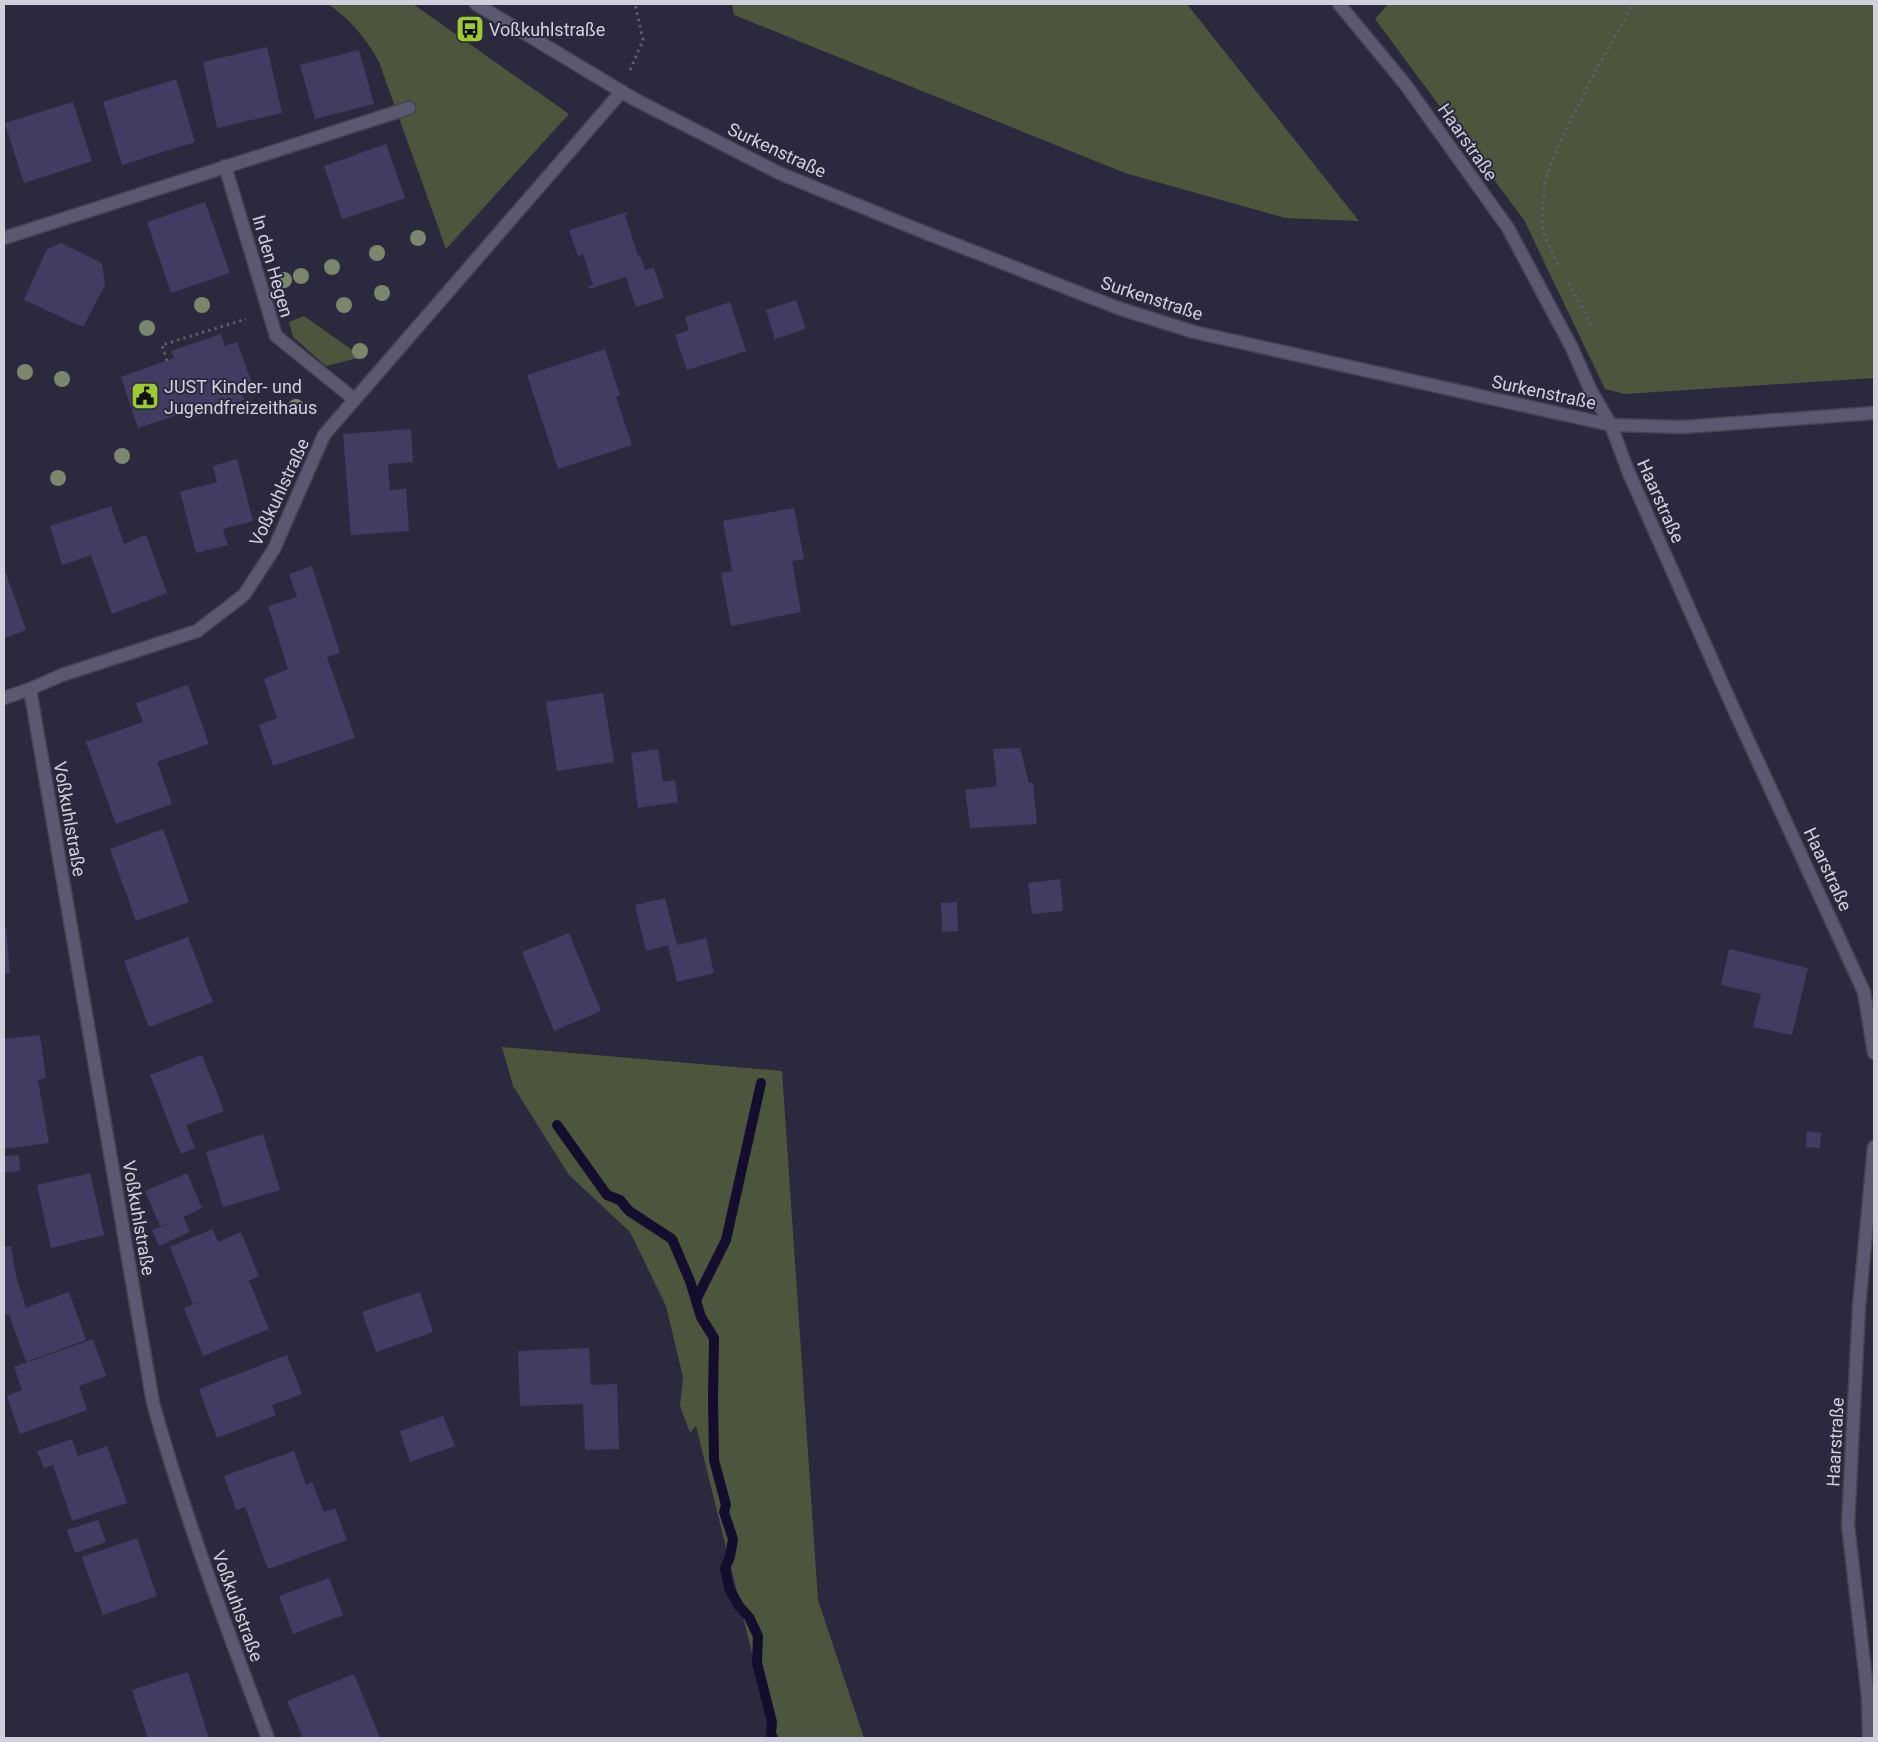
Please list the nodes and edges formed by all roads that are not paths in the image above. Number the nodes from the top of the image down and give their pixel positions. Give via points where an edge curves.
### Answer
1 (476, 4) edge
2 (1339, 4) edge
3 (622, 91) junction
4 (409, 108) dead end
5 (225, 166) junction
6 (4, 238) edge
7 (354, 400) junction
8 (1874, 414) edge
9 (1611, 424) junction
10 (30, 689) junction
11 (4, 698) edge
12 (1874, 1053) edge
13 (1874, 1147) edge
14 (268, 1738) edge
15 (1869, 1738) edge

1 - 3 street, Surkenstraße
2 - 9 street, Haarstraße via 1405,84 1508,228
3 - 7 street, Voßkuhlstraße
3 - 9 street, Surkenstraße via 778,173 1118,308 1194,332
4 - 5 street
5 - 6 street
5 - 7 street, In den Hegen via 276,336
7 - 10 street, Voßkuhlstraße via 324,435 274,549 244,595 197,631 62,675
8 - 9 street, Surkenstraße via 1683,427
9 - 12 street, Haarstraße via 1628,471 1731,703 1864,992
10 - 11 street, Voßkuhlstraße
10 - 14 street, Voßkuhlstraße via 153,1403 205,1568
13 - 15 street, Haarstraße via 1859,1307 1848,1525 1868,1696

